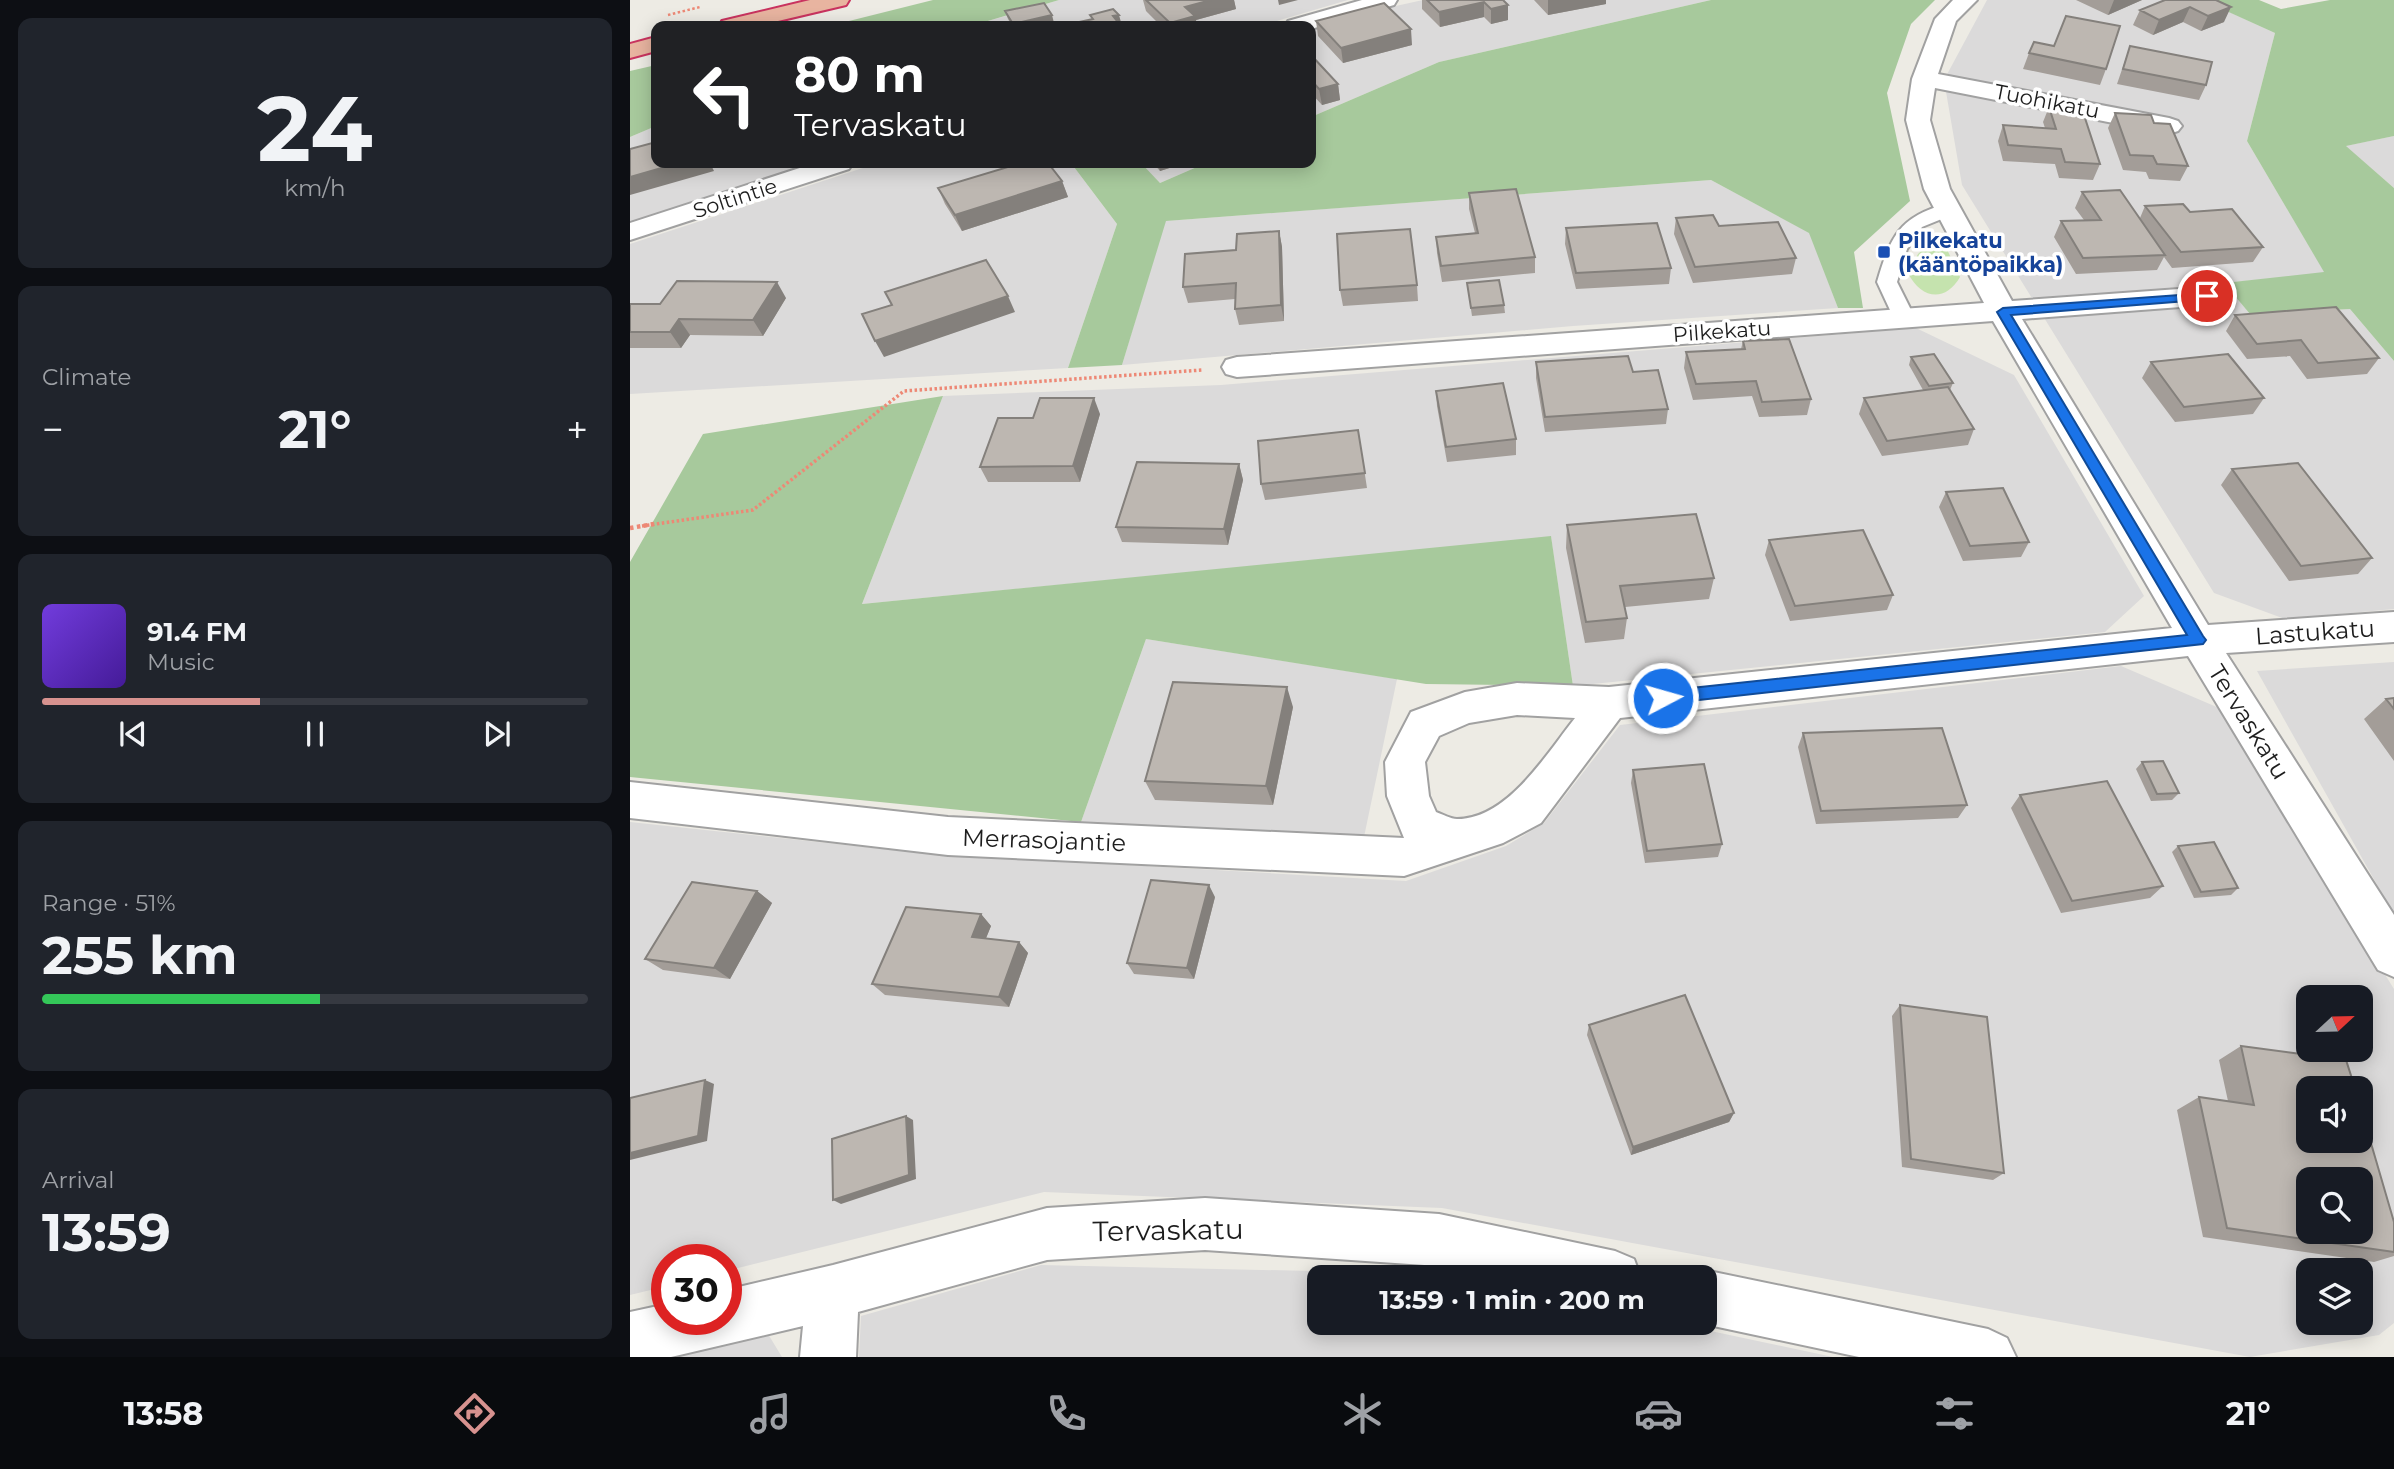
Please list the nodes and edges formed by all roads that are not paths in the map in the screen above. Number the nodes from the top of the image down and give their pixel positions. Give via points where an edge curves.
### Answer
1 (838, 0) edge
2 (1386, 0) edge
3 (1966, 0) edge
4 (751, 21) edge
5 (1313, 21) edge
6 (651, 45) edge
7 (630, 51) edge
8 (1924, 79) junction
9 (2169, 125) edge
10 (826, 168) edge
11 (1947, 210) junction
12 (630, 232) edge
13 (2207, 296) dead end
14 (2003, 312) junction
15 (1904, 318) junction
16 (1237, 367) road end
17 (2394, 627) edge
18 (2198, 640) junction
19 (1609, 703) junction
20 (630, 800) edge
21 (1456, 838) junction
22 (2394, 955) edge
23 (1555, 1265) edge
24 (833, 1292) junction
25 (1717, 1300) edge
26 (742, 1313) edge
27 (651, 1334) edge
28 (630, 1339) edge
29 (828, 1357) edge
30 (1988, 1357) edge

1 - 4 highway
2 - 5 street
3 - 8 street, Tervaskatu via 1946,19
6 - 7 highway
8 - 9 street, Tuohikatu
8 - 11 street, Tervaskatu via 1918,120
10 - 12 street, Soltintie
11 - 14 street, Tervaskatu
11 - 15 lane via 1915,223 1897,249 1887,282
13 - 14 street, Pilkekatu
14 - 15 street, Pilkekatu
14 - 18 street, Tervaskatu
15 - 16 street, Pilkekatu
17 - 18 street, Lastukatu
18 - 19 street, Lastukatu
18 - 22 street, Tervaskatu
19 - 21 street via 1526,810 1488,830
19 - 21 street, Lastukatu via 1517,699 1465,708 1425,724 1405,762 1408,796 1421,825
20 - 21 street, Merrasojantie via 948,836 1404,857
23 - 24 street, Tervaskatu via 1439,1240 1205,1224 1047,1234
24 - 26 street, Tervaskatu
24 - 29 street
25 - 30 street
27 - 28 street

